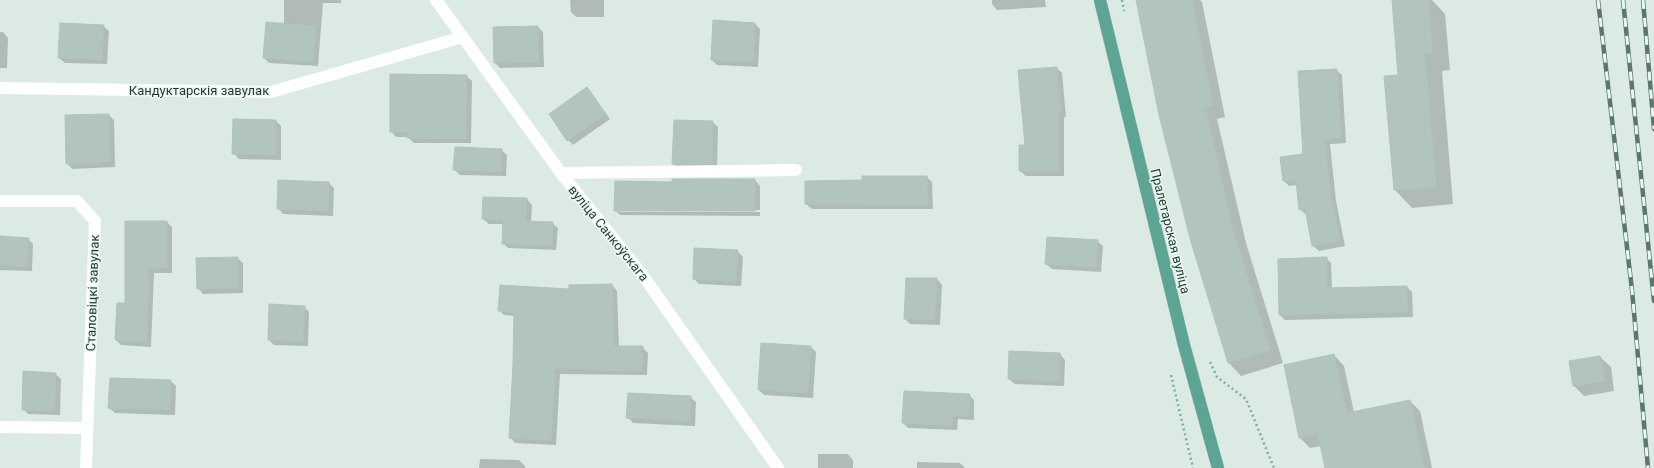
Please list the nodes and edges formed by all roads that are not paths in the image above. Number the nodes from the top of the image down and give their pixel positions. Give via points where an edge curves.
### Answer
1 (436, 0) edge
2 (1100, 0) edge
3 (463, 37) junction
4 (0, 88) edge
5 (796, 170) dead end
6 (561, 173) junction
7 (0, 201) edge
8 (0, 427) edge
9 (87, 428) junction
10 (86, 468) edge
11 (778, 468) edge
12 (1218, 468) edge

1 - 3 street, вуліца Санкоўскага
2 - 12 main road, Пралетарская вуліца via 1184,345
3 - 4 street, Кандуктарскія завулак via 272,92
3 - 6 street, вуліца Санкоўскага
5 - 6 street
6 - 11 street, вуліца Санкоўскага via 644,277
7 - 9 street, Сталовіцкі завулак via 77,201 95,221
8 - 9 street
9 - 10 street, Сталовіцкі завулак

